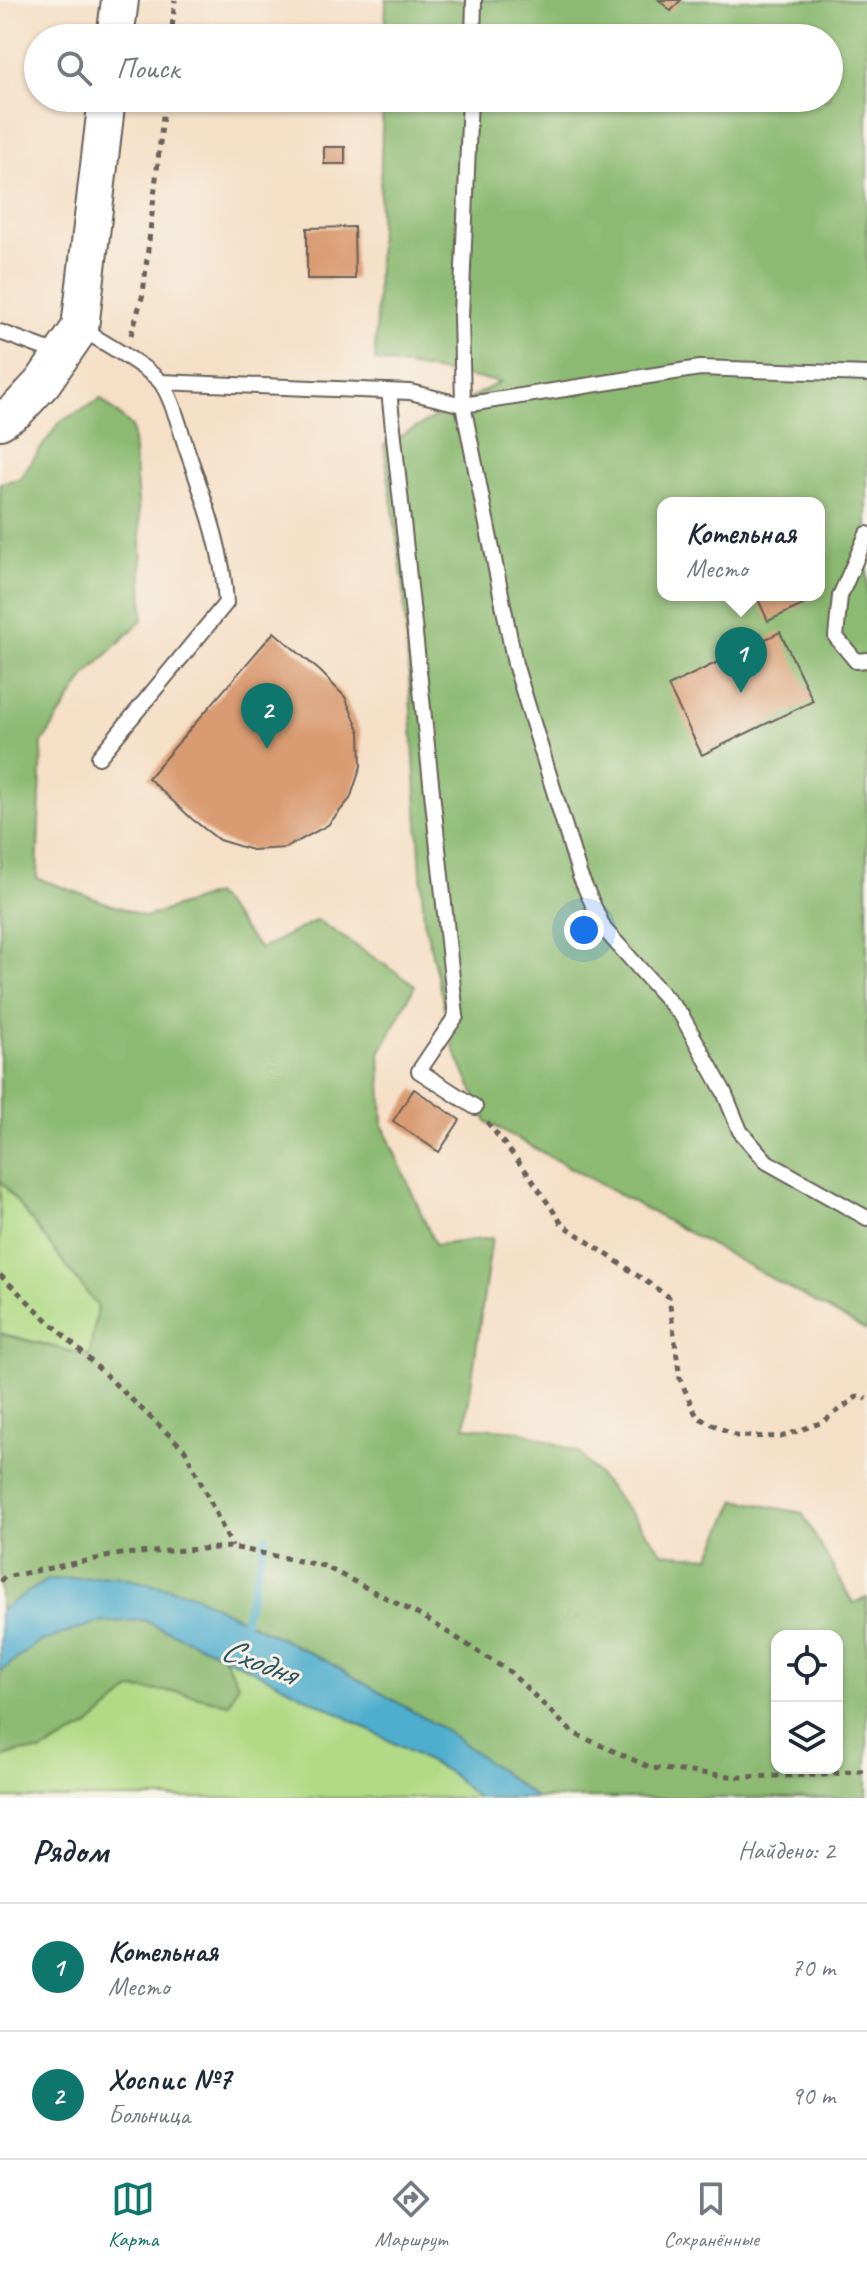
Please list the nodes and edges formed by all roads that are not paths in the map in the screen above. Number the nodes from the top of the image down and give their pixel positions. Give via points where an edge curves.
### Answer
1 (120, 0) edge
2 (474, 0) edge
3 (117, 24) edge
4 (473, 24) edge
5 (105, 112) edge
6 (469, 112) edge
7 (0, 332) edge
8 (70, 341) junction
9 (867, 374) edge
10 (161, 382) junction
11 (389, 391) junction
12 (463, 405) junction
13 (0, 421) edge
14 (867, 534) edge
15 (867, 660) edge
16 (99, 757) dead end
17 (475, 1107) road end
18 (867, 1218) edge

1 - 3 main road
2 - 4 lane
5 - 8 main road
6 - 12 lane
7 - 8 lane
8 - 10 lane via 124,355
8 - 13 main road via 43,382
9 - 12 lane via 700,368
10 - 11 lane
10 - 16 lane via 217,537 226,603
11 - 12 lane
11 - 17 lane via 456,1016 419,1071
12 - 18 lane via 515,664 580,876 604,929 682,1016 740,1131 767,1162
14 - 15 lane via 840,596 836,637 856,661

